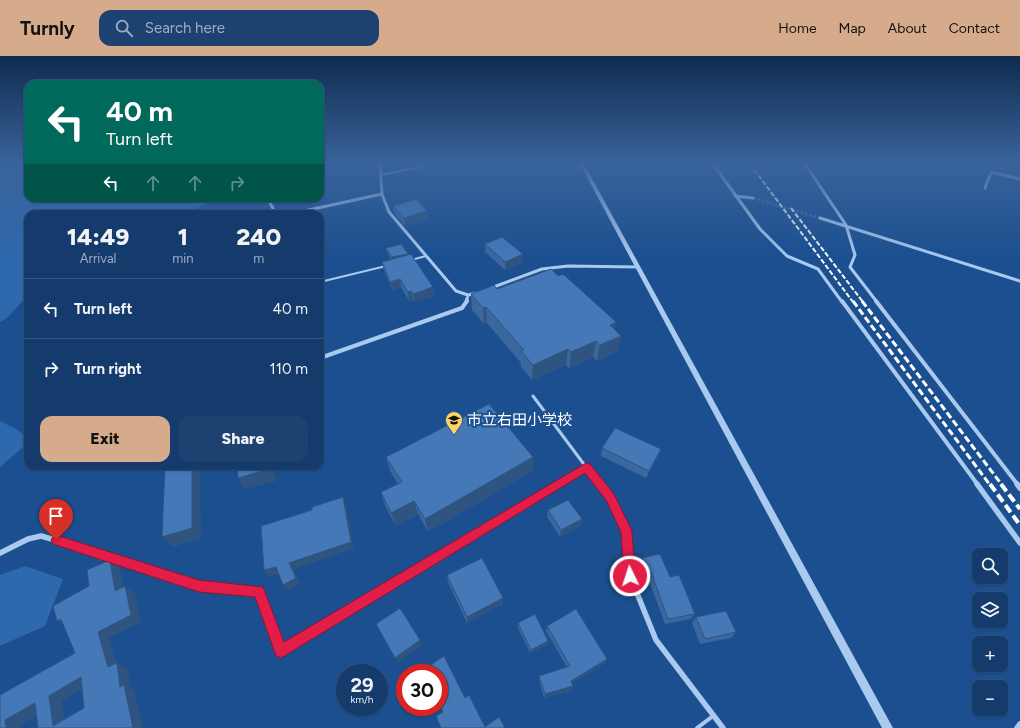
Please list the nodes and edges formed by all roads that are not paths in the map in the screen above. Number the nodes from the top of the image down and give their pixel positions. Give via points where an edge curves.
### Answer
1 (376, 195) edge
2 (383, 195) edge
3 (599, 195) edge
4 (825, 195) edge
5 (735, 196) joint
6 (753, 198) tunnel mouth
7 (308, 210) edge
8 (820, 218) tunnel mouth
9 (846, 225) junction
10 (426, 256) junction
11 (404, 262) edge
12 (388, 266) edge
13 (638, 268) junction
14 (1020, 280) edge
15 (324, 281) edge
16 (468, 295) junction
17 (324, 357) edge
18 (533, 396) dead end
19 (586, 467) junction
20 (1020, 488) edge
21 (1020, 543) edge
22 (0, 553) edge
23 (713, 716) junction
24 (1020, 724) edge
25 (697, 728) edge
26 (723, 728) edge
27 (888, 728) edge
28 (1017, 728) edge

1 - 7 street
2 - 10 street via 389,212
3 - 13 street
4 - 9 street
5 - 6 street
5 - 21 street via 760,229 787,256 818,269
8 - 9 street
9 - 14 street
9 - 20 street via 855,255 850,267
10 - 11 lane
10 - 16 street via 456,291
12 - 15 lane
13 - 16 street via 568,266 542,269
13 - 27 street
16 - 17 street via 468,300 462,308
18 - 19 lane
19 - 22 street via 281,651 258,591 199,586 102,553 42,536 28,538
19 - 23 street via 610,497 626,531 630,576 656,640
23 - 25 lane
23 - 26 street
24 - 28 street

